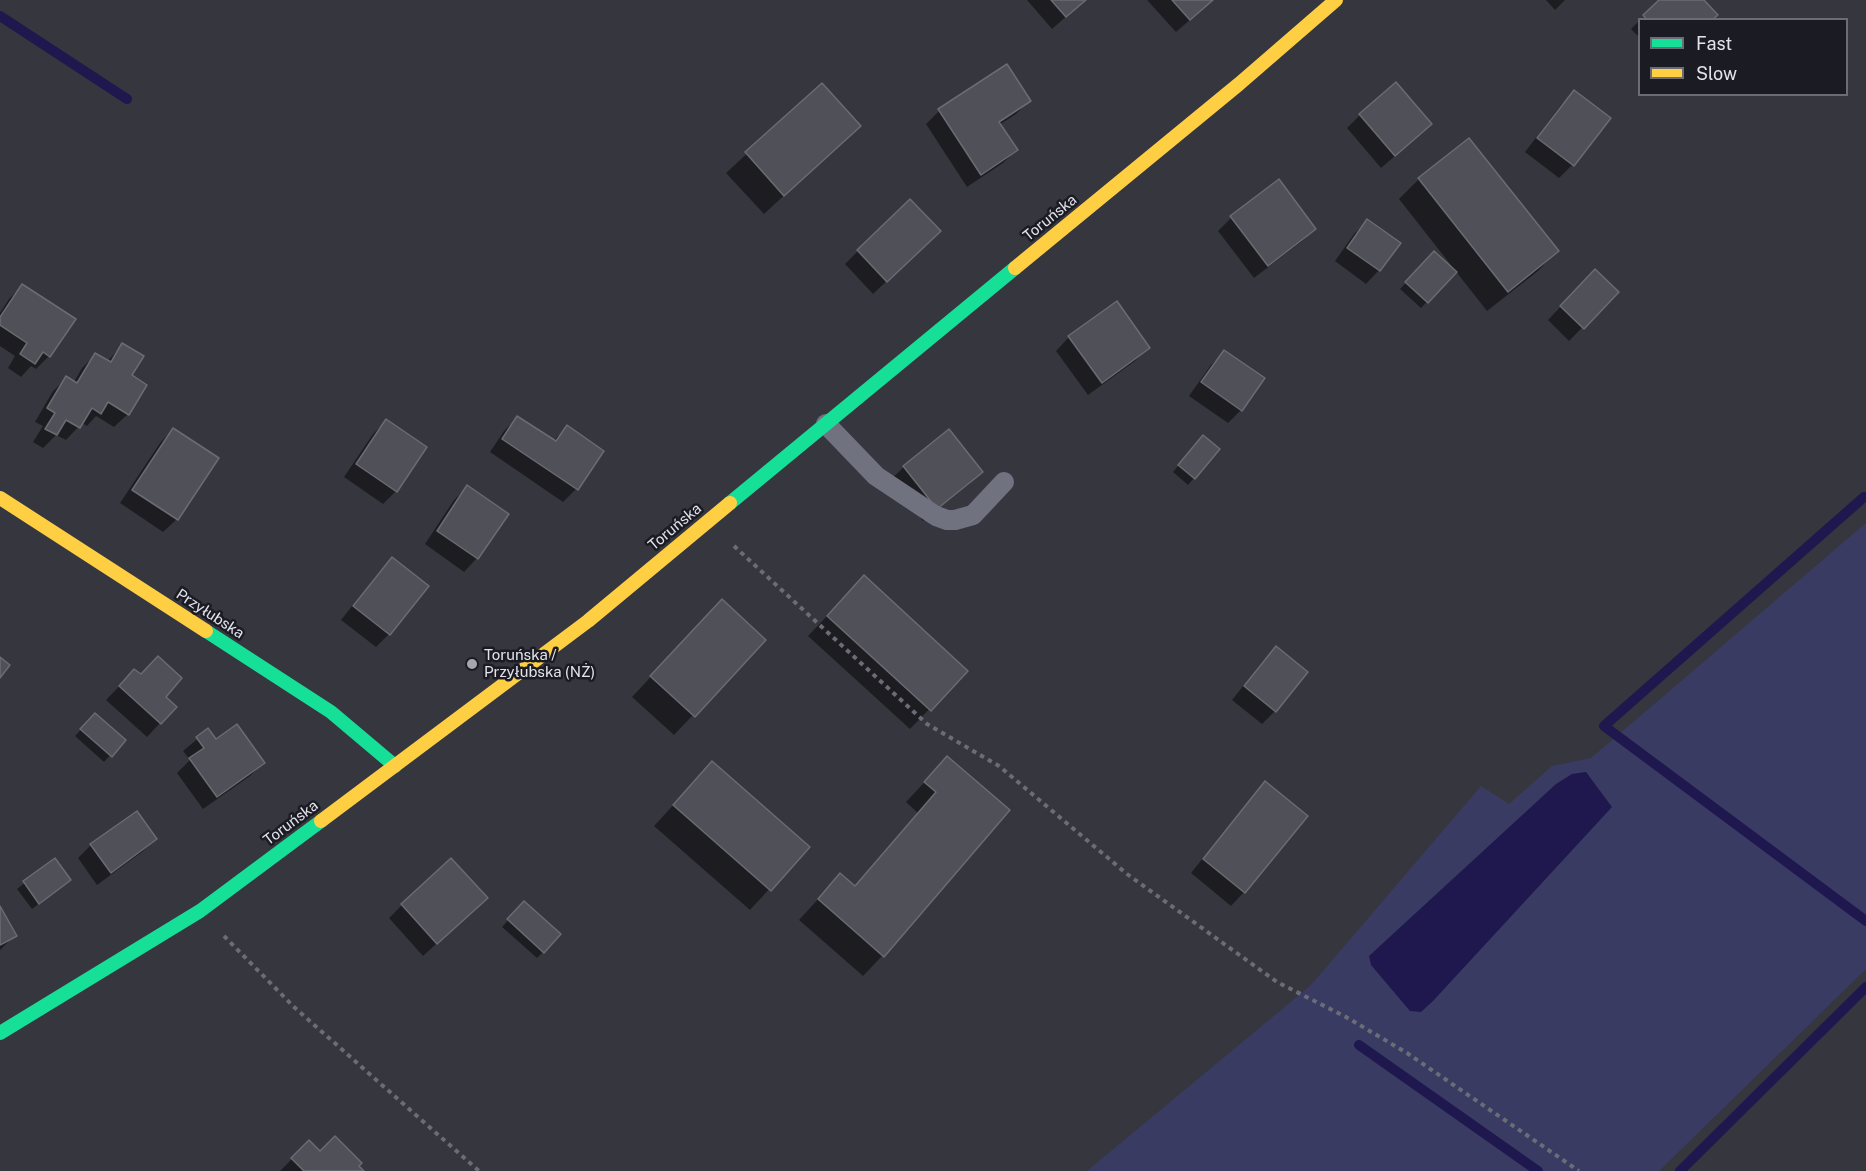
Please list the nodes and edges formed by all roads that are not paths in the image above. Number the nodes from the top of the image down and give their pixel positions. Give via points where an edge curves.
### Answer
1 (1336, 0) edge
2 (826, 424) junction
3 (1004, 483) dead end
4 (0, 498) edge
5 (396, 766) junction
6 (0, 1033) edge

1 - 2 street, Toruńska
2 - 3 lane via 876,476 947,520 973,515
2 - 5 street, Toruńska via 588,621
4 - 5 street, Przyłubska via 331,712
5 - 6 street, Toruńska via 200,911

